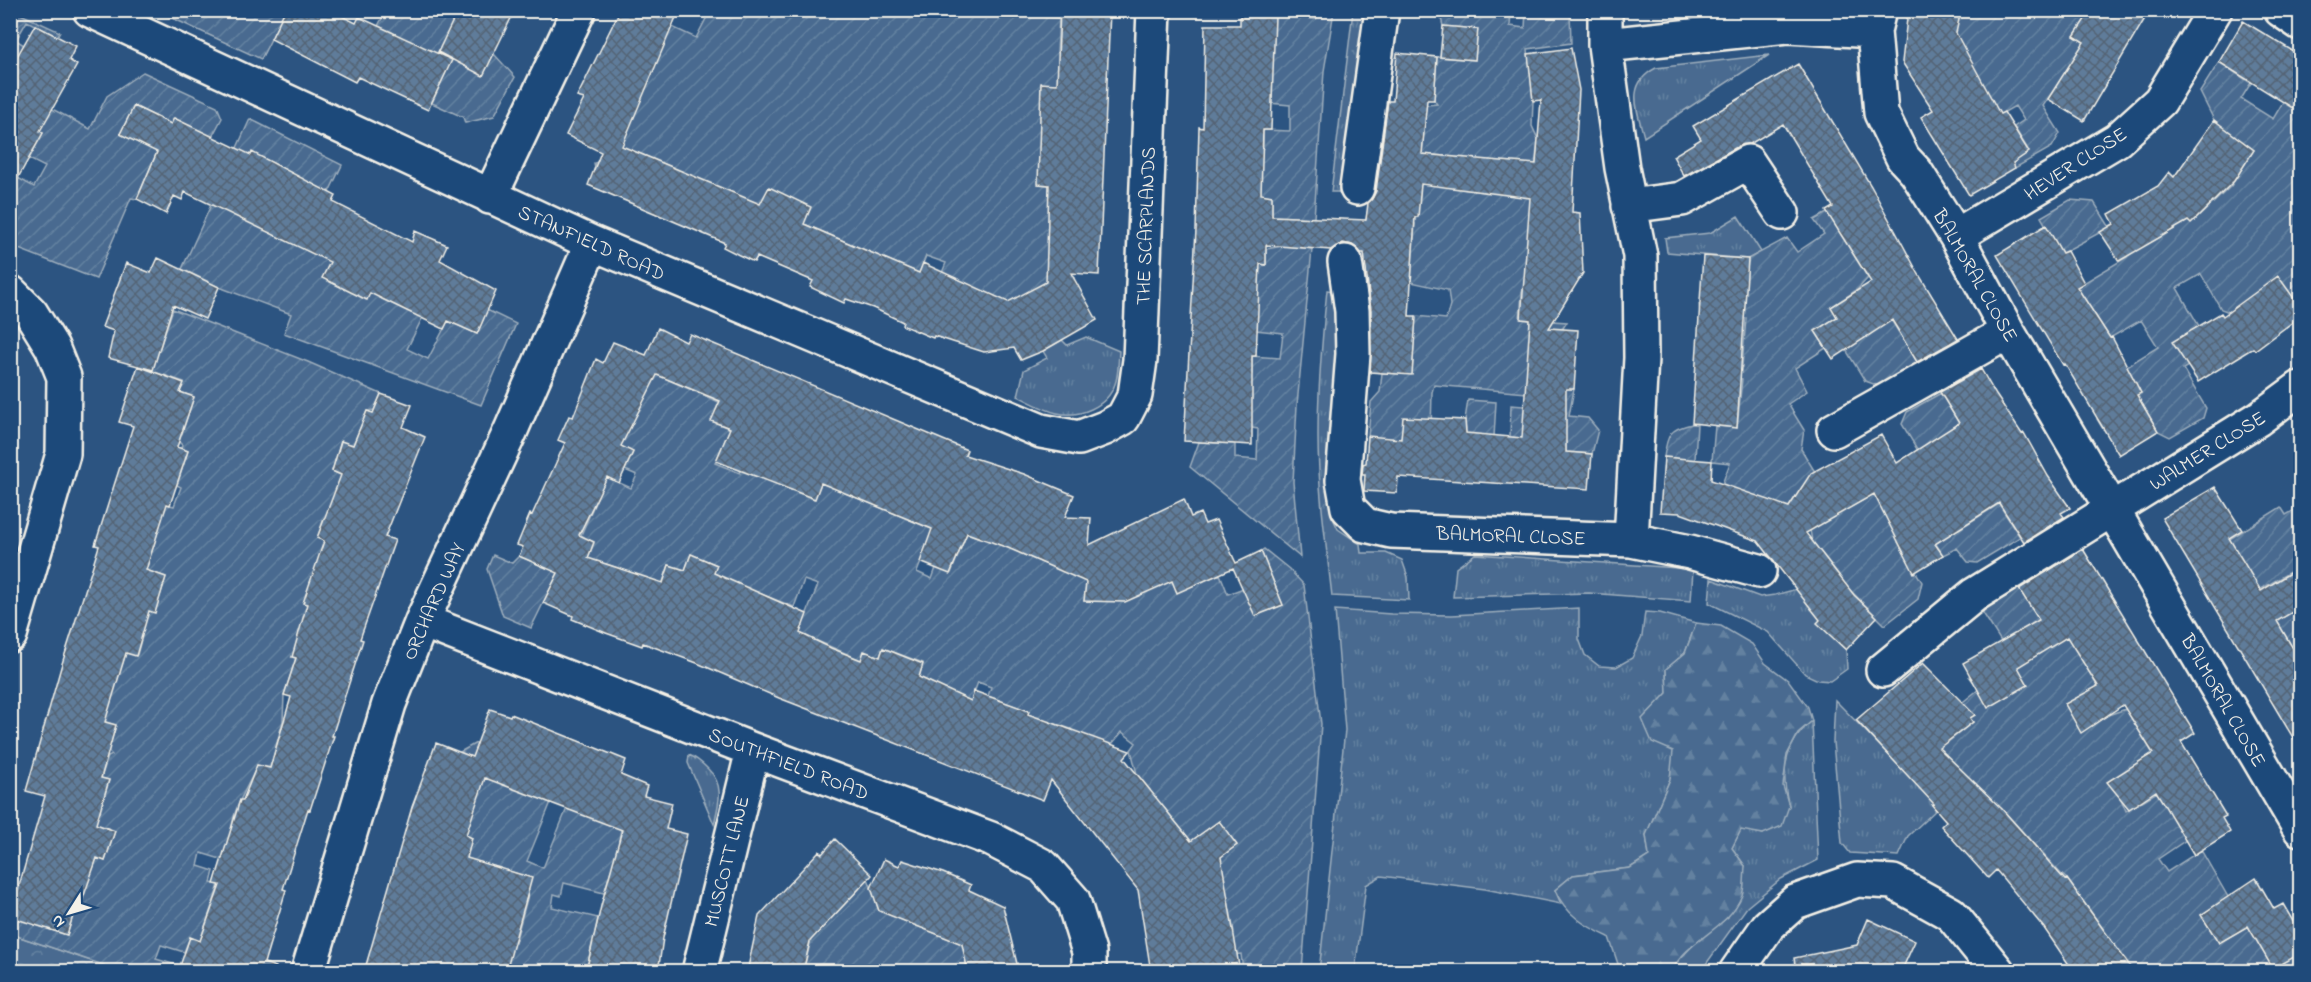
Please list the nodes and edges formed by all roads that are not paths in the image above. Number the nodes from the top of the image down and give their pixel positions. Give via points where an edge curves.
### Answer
1 (90, 10) edge
2 (579, 10) edge
3 (1154, 10) edge
4 (1382, 10) edge
5 (1605, 10) edge
6 (2215, 10) edge
7 (2281, 10) edge
8 (1877, 20) edge
9 (2301, 23) edge
10 (1605, 45) junction
11 (1357, 188) dead end
12 (490, 197) junction
13 (1629, 206) junction
14 (1782, 213) dead end
15 (1956, 236) junction
16 (592, 243) junction
17 (1345, 262) dead end
18 (10, 292) edge
19 (2008, 332) junction
20 (2301, 388) edge
21 (1105, 428) joint
22 (1834, 430) dead end
23 (2113, 509) junction
24 (1631, 540) junction
25 (1759, 571) dead end
26 (422, 621) junction
27 (10, 635) edge
28 (1883, 670) dead end
29 (753, 750) junction
30 (2295, 809) edge
31 (308, 972) edge
32 (699, 972) edge
33 (1089, 972) edge
34 (1736, 972) edge
35 (1998, 972) edge

1 - 12 street, STANFIELD ROAD
2 - 12 street
3 - 21 street, THE SCARPLANDS via 1135,396 1123,418
4 - 11 street
5 - 10 street
6 - 15 street, HEVER CLOSE via 2160,100 2117,140
7 - 9 street
8 - 10 street, BALMORAL CLOSE
8 - 15 street, BALMORAL CLOSE via 1881,113 1903,158 1917,172
10 - 13 street
12 - 16 street, STANFIELD ROAD
13 - 14 street via 1682,199 1748,162
13 - 24 street via 1640,256 1641,358
15 - 19 street, BALMORAL CLOSE
16 - 21 street, STANFIELD ROAD via 1041,431 1079,438
16 - 26 street, ORCHARD WAY
17 - 24 street, BALMORAL CLOSE via 1353,354 1343,480 1348,508 1365,525 1390,531
18 - 27 street via 31,313 52,347 64,377 63,454
19 - 22 street
19 - 23 street, BALMORAL CLOSE
20 - 23 street, WALMER CLOSE
23 - 28 street via 1974,595
23 - 30 street, BALMORAL CLOSE
24 - 25 street, BALMORAL CLOSE
26 - 29 street, SOUTHFIELD ROAD
26 - 31 street, ORCHARD WAY via 389,704
29 - 32 street, MUSCOTT LANE
29 - 33 street, SOUTHFIELD ROAD via 991,839 1043,866 1073,900 1089,952
34 - 35 street via 1768,926 1795,902 1857,880 1893,882 1952,914

